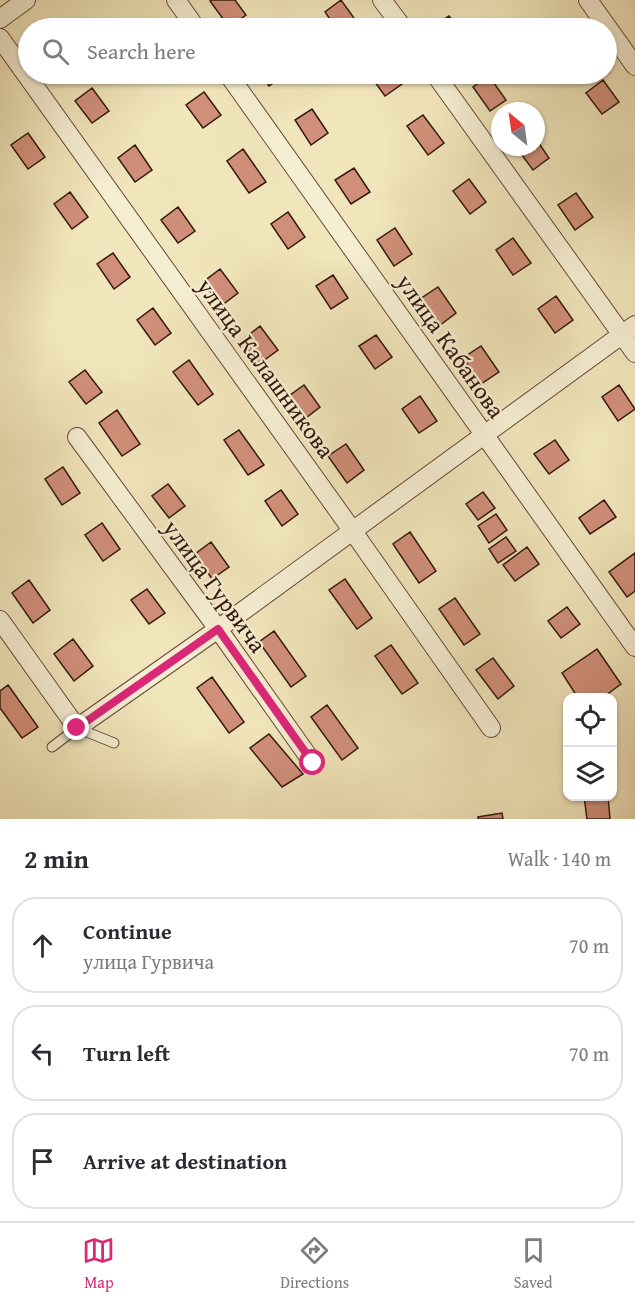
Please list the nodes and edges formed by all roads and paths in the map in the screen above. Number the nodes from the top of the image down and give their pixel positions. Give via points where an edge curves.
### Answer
1 (26, 0) edge
2 (176, 0) edge
3 (382, 0) edge
4 (588, 0) edge
5 (189, 18) edge
6 (396, 18) edge
7 (601, 18) edge
8 (0, 19) edge
9 (0, 38) edge
10 (617, 41) edge
11 (18, 63) edge
12 (635, 66) edge
13 (33, 84) edge
14 (235, 84) edge
15 (443, 84) edge
16 (628, 330) edge
17 (635, 353) edge
18 (484, 434) junction
19 (77, 437) dead end
20 (352, 530) junction
21 (0, 620) edge
22 (218, 629) junction
23 (635, 647) edge
24 (72, 721) junction
25 (491, 728) dead end
26 (114, 743) dead end
27 (52, 747) dead end
28 (313, 763) dead end

1 - 8 street
2 - 5 street
3 - 6 street
4 - 7 street
9 - 11 street, улица Калашникова
10 - 12 street
13 - 20 street, улица Калашникова
14 - 18 street, улица Кабанова
15 - 16 street
16 - 17 street
16 - 18 street
18 - 20 street
18 - 23 street, улица Кабанова
19 - 22 street, улица Гурвича
20 - 22 street
20 - 25 street, улица Калашникова
21 - 24 street
22 - 24 street
22 - 28 street, улица Гурвича
24 - 26 lane
24 - 27 lane

